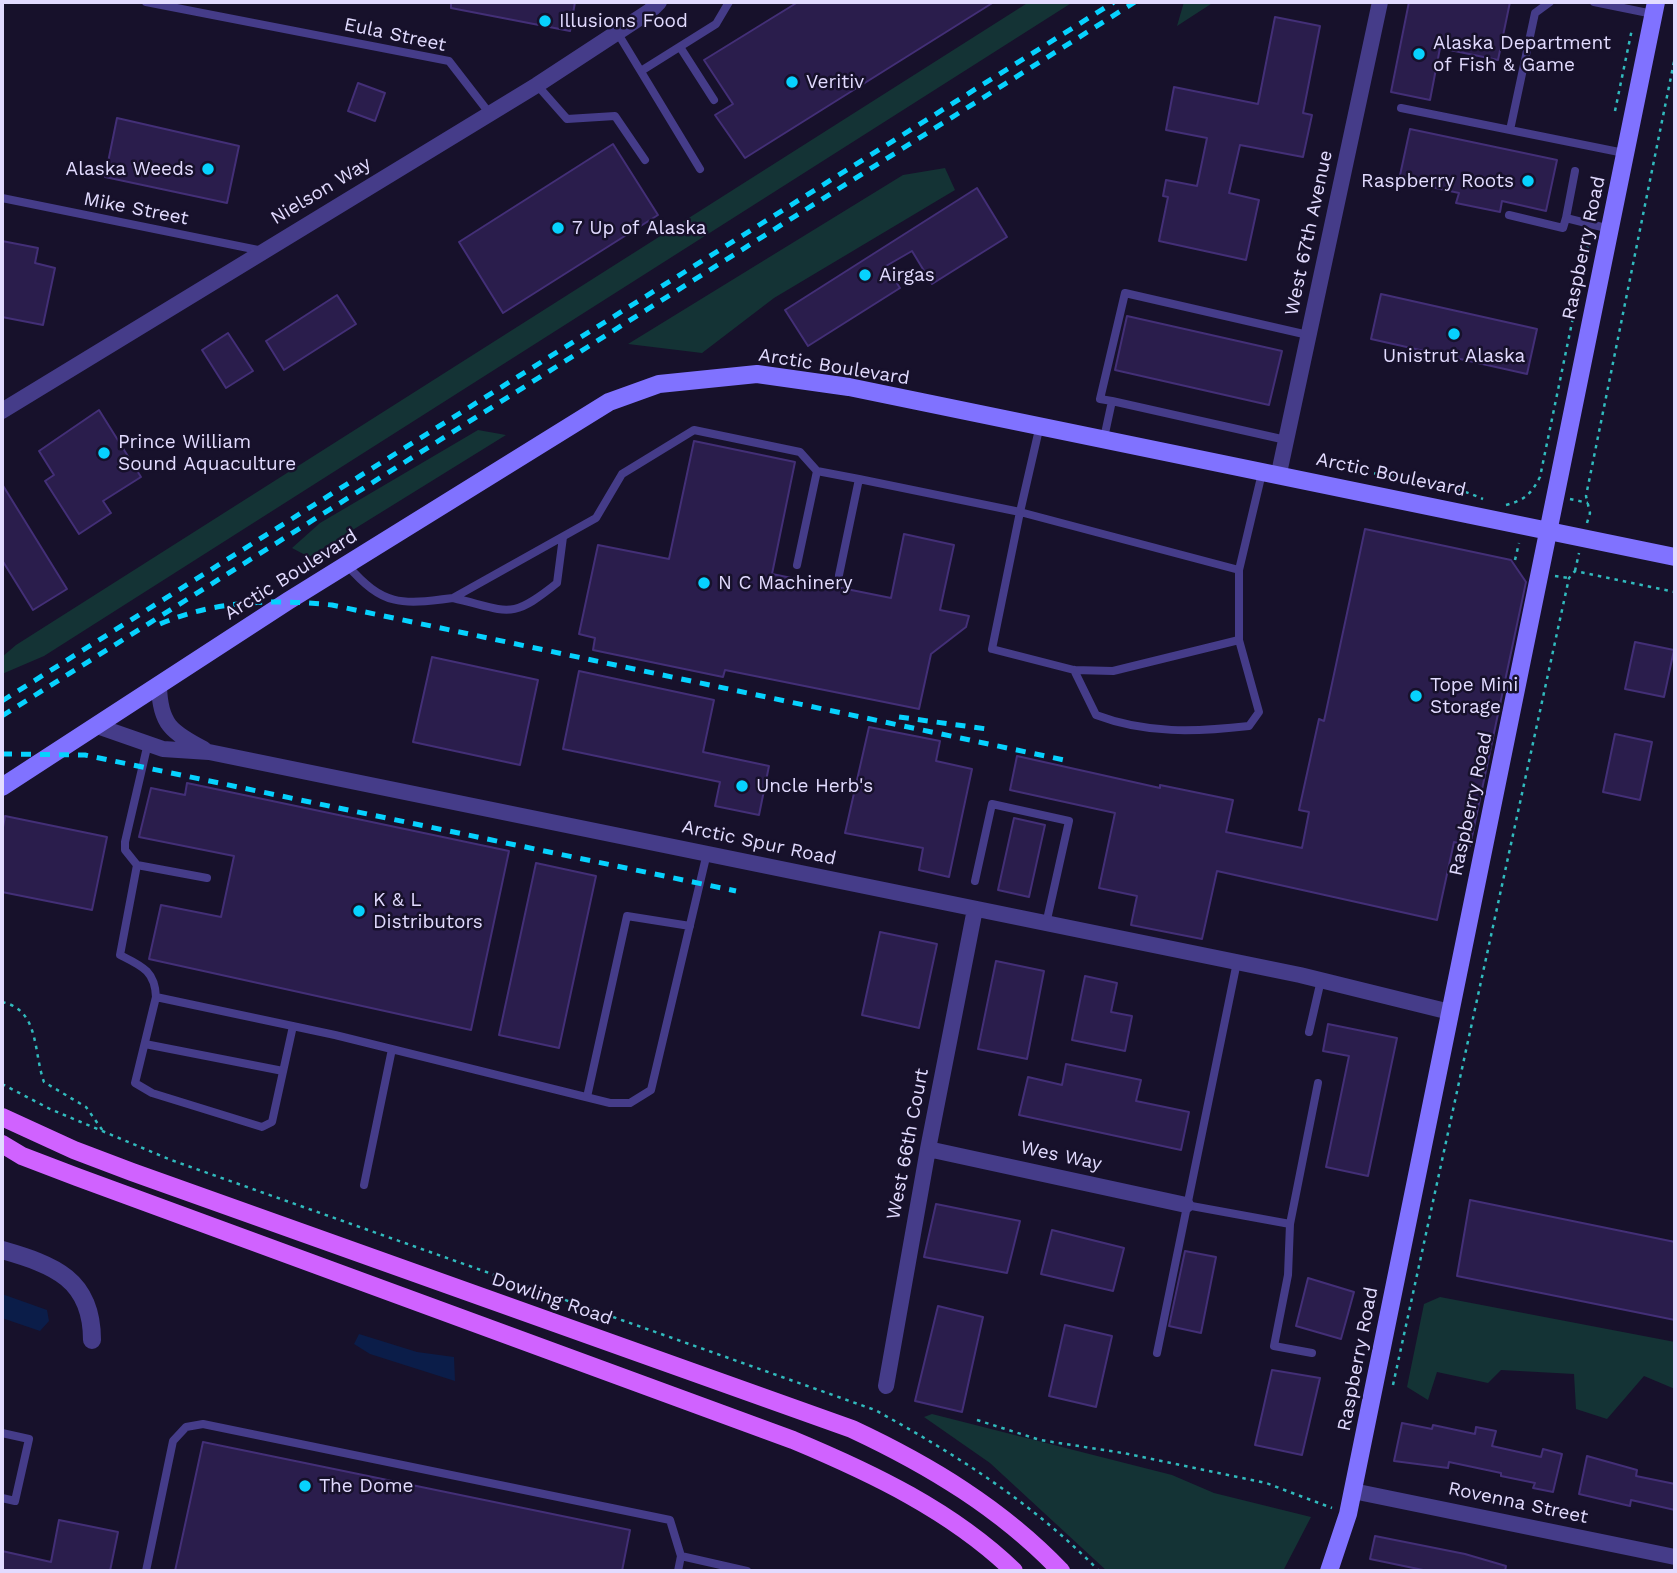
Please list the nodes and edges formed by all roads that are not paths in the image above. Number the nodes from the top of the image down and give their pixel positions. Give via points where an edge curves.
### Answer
1 (146, 2) edge
2 (659, 2) edge
3 (729, 2) edge
4 (1380, 2) edge
5 (1550, 2) edge
6 (1594, 2) edge
7 (1648, 9) edge
8 (618, 32) junction
9 (680, 47) junction
10 (641, 71) junction
11 (537, 85) junction
12 (715, 100) dead end
13 (1401, 107) dead end
14 (489, 114) junction
15 (1510, 130) junction
16 (1625, 153) junction
17 (645, 160) dead end
18 (700, 169) dead end
19 (1574, 171) dead end
20 (2, 198) edge
21 (1509, 215) dead end
22 (1566, 218) junction
23 (1610, 229) junction
24 (263, 251) junction
25 (1308, 335) junction
26 (1112, 401) junction
27 (2, 411) edge
28 (1040, 425) junction
29 (1104, 438) junction
30 (1286, 440) junction
31 (817, 471) junction
32 (1271, 472) junction
33 (859, 479) junction
34 (1020, 512) junction
35 (1549, 530) junction
36 (563, 537) junction
37 (1675, 557) edge
38 (347, 565) junction
39 (797, 565) dead end
40 (1239, 570) junction
41 (839, 575) dead end
42 (453, 598) junction
43 (1239, 640) junction
44 (1074, 670) junction
45 (159, 686) junction
46 (97, 726) junction
47 (148, 743) junction
48 (209, 752) junction
49 (2, 787) edge
50 (707, 853) junction
51 (137, 865) junction
52 (206, 878) dead end
53 (975, 881) dead end
54 (975, 909) junction
55 (1046, 924) junction
56 (690, 926) junction
57 (1237, 962) junction
58 (1321, 980) junction
59 (156, 997) junction
60 (1450, 1012) junction
61 (293, 1026) junction
62 (1309, 1032) dead end
63 (145, 1044) junction
64 (392, 1049) junction
65 (283, 1071) junction
66 (1318, 1083) dead end
67 (587, 1097) junction
68 (2, 1117) edge
69 (2, 1144) edge
70 (928, 1149) junction
71 (364, 1185) dead end
72 (1186, 1205) junction
73 (1290, 1224) junction
74 (2, 1250) edge
75 (92, 1340) dead end
76 (1157, 1353) dead end
77 (1312, 1353) dead end
78 (886, 1386) dead end
79 (2, 1433) edge
80 (1353, 1491) junction
81 (2, 1498) edge
82 (681, 1556) junction
83 (1675, 1557) edge
84 (730, 1570) edge
85 (146, 1571) edge
86 (678, 1571) edge
87 (747, 1571) edge
88 (1014, 1571) edge
89 (1061, 1571) edge
90 (1329, 1571) edge

1 - 14 lane, Eula Street via 449,61
2 - 8 street, Nielson Way
3 - 9 lane via 716,24
4 - 25 street, West 67th Avenue
5 - 15 lane via 1535,13
6 - 7 lane
7 - 16 main road, Raspberry Road
8 - 10 lane
8 - 11 street, Nielson Way
9 - 10 lane
9 - 12 lane
10 - 18 lane
11 - 14 street, Nielson Way
11 - 17 lane via 566,119 615,116
13 - 15 lane
14 - 24 street, Nielson Way
15 - 16 lane
16 - 23 main road, Raspberry Road
19 - 22 lane
20 - 24 lane, Mike Street
21 - 22 lane via 1563,228
22 - 23 lane
23 - 35 main road, Raspberry Road
24 - 27 street, Nielson Way
25 - 26 lane via 1125,293 1100,399
25 - 30 street, West 67th Avenue
26 - 29 lane
26 - 30 lane
28 - 29 main road, Arctic Boulevard
28 - 34 lane
28 - 38 main road, Arctic Boulevard via 849,387 757,374 659,383 609,402
29 - 32 main road, Arctic Boulevard
30 - 32 street, West 67th Avenue
31 - 33 lane
31 - 36 lane via 800,452 694,430 622,474 596,518
31 - 39 lane
32 - 35 main road, Arctic Boulevard
32 - 40 lane
33 - 34 lane
33 - 41 lane
34 - 40 lane
34 - 44 lane via 992,649
35 - 37 main road, Arctic Boulevard
35 - 60 main road, Raspberry Road
36 - 42 lane
36 - 42 lane via 557,583 528,607 509,612
38 - 42 lane via 376,594 411,604
38 - 45 main road, Arctic Boulevard
40 - 43 lane
43 - 44 lane via 1113,671
43 - 44 lane via 1259,712 1249,726 1191,733 1123,726 1096,715
45 - 46 main road, Arctic Boulevard
45 - 48 street, Arctic Spur Road via 160,709 167,724
46 - 47 street, Arctic Spur Road
46 - 49 main road, Arctic Boulevard
47 - 48 street, Arctic Spur Road via 163,749
47 - 51 lane via 125,842 125,850
48 - 50 street, Arctic Spur Road
50 - 54 street, Arctic Spur Road
50 - 56 lane
51 - 52 lane
51 - 59 lane via 120,955 147,968 156,981
53 - 55 lane via 992,804 1069,821
54 - 55 street, Arctic Spur Road
54 - 70 street, West 66th Court
55 - 57 street, Arctic Spur Road
56 - 67 lane via 651,1090 630,1103
56 - 67 lane via 627,916
57 - 58 street, Arctic Spur Road
57 - 72 lane
58 - 60 street, Arctic Spur Road
58 - 62 lane
59 - 61 lane
59 - 63 lane
60 - 80 main road, Raspberry Road
61 - 64 lane
61 - 65 lane
63 - 65 lane
63 - 65 lane via 135,1083 152,1093 262,1127 272,1122
64 - 67 lane
64 - 71 lane
66 - 73 lane
68 - 89 main road, Dowling Road via 132,1172 852,1429 956,1485
69 - 88 main road via 90,1182 847,1463 951,1521
70 - 72 street, Wes Way
70 - 78 street, West 66th Court
72 - 73 lane
72 - 76 lane
73 - 77 lane via 1289,1275 1274,1346
74 - 75 street via 38,1260 72,1282 87,1299
79 - 81 lane via 29,1439 15,1501
80 - 83 street, Rovenna Street
80 - 90 main road, Raspberry Road
82 - 84 lane
82 - 85 lane via 670,1520 203,1424 186,1427 173,1441
82 - 86 lane
84 - 87 lane

